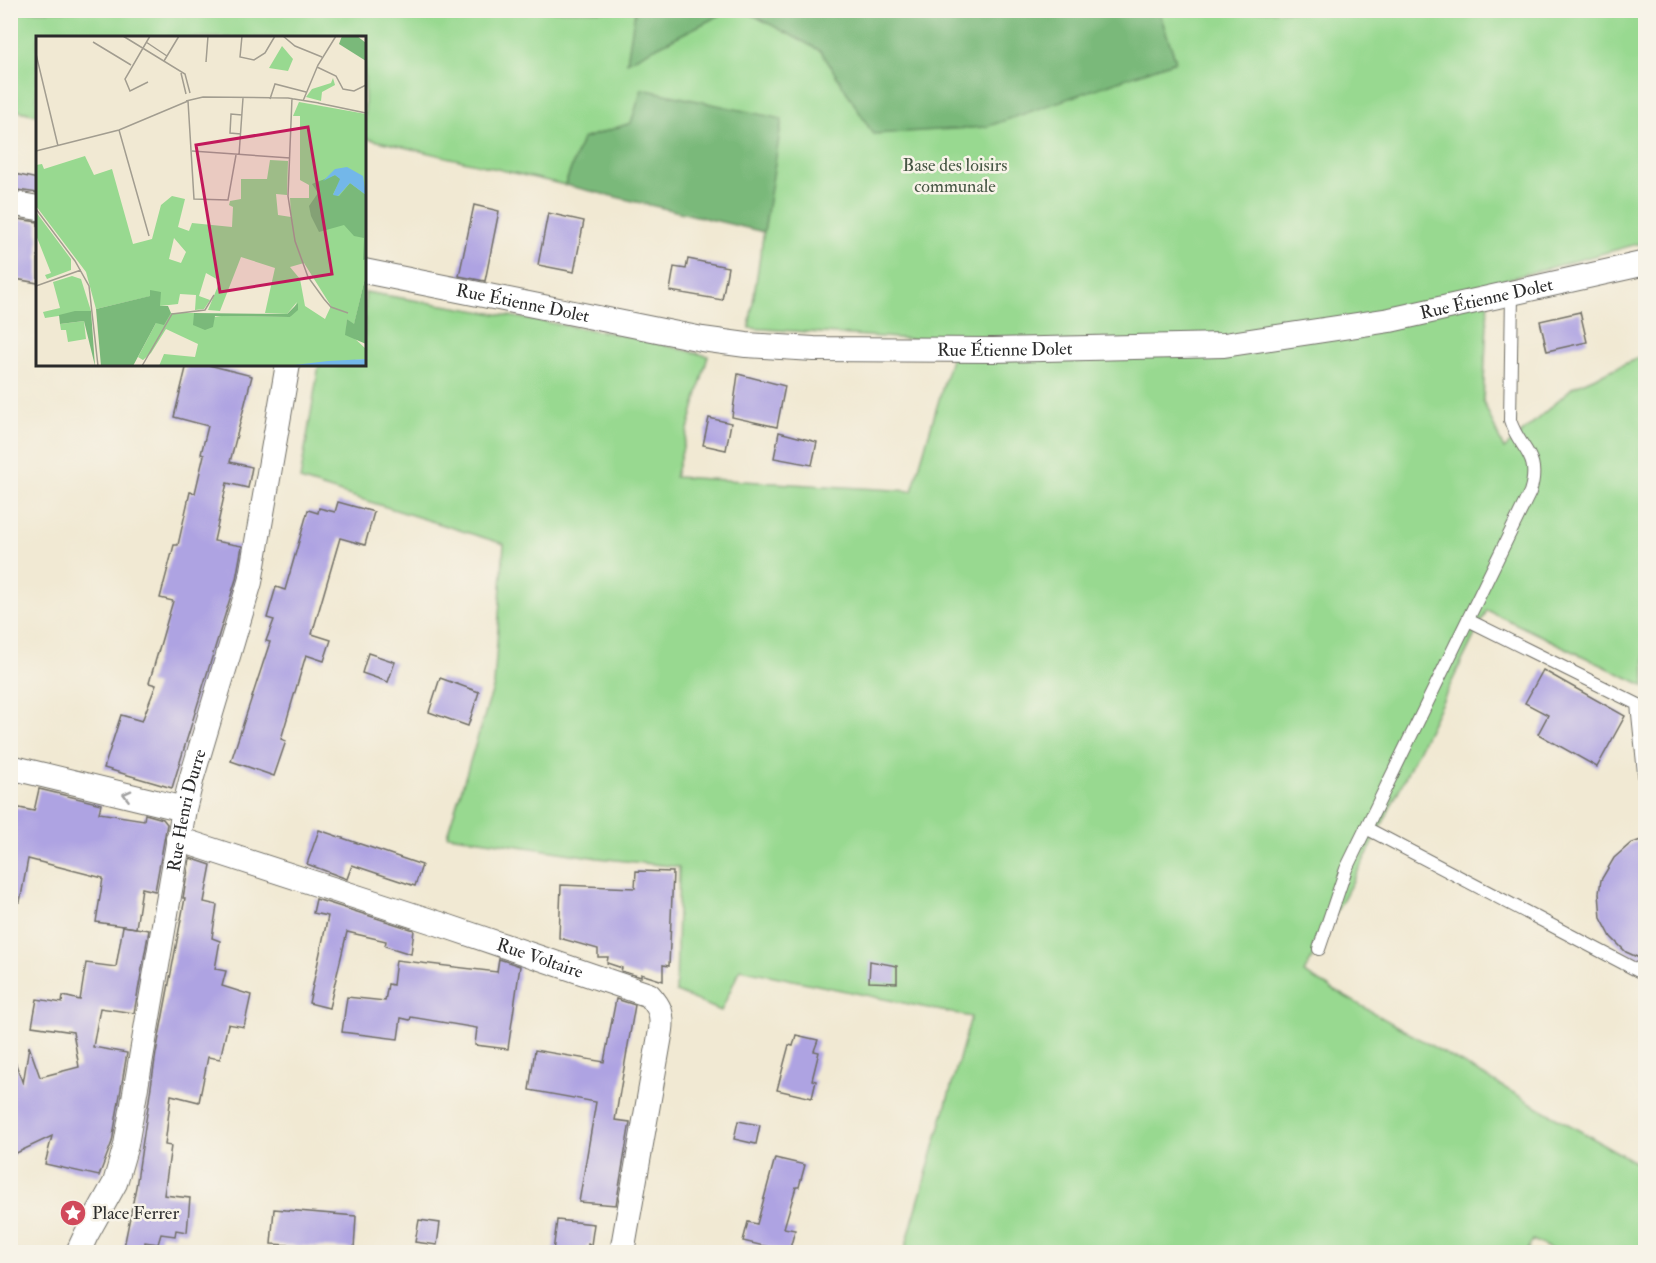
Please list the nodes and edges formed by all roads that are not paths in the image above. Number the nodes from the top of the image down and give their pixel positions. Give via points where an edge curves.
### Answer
1 (10, 203) edge
2 (36, 208) edge
3 (1646, 263) edge
4 (366, 271) edge
5 (1512, 294) junction
6 (288, 366) edge
7 (1468, 620) junction
8 (10, 767) edge
9 (1646, 793) edge
10 (184, 809) junction
11 (1366, 828) junction
12 (178, 839) junction
13 (1318, 949) dead end
14 (1646, 975) edge
15 (78, 1252) edge
16 (622, 1252) edge

1 - 2 street
3 - 5 street, Rue Étienne Dolet
4 - 5 street, Rue Étienne Dolet via 702,339 814,349 1224,345 1382,322
5 - 7 lane via 1510,420 1533,462 1533,481
6 - 10 street, Rue Henri Durre via 246,596
7 - 9 lane via 1637,704
7 - 11 lane
10 -> 8 street
10 - 12 street, Rue Henri Durre
11 - 13 lane via 1337,890
11 - 14 lane
12 - 15 street, Rue Henri Durre via 122,1161 115,1183
12 - 16 street, Rue Voltaire via 649,995 663,1018

